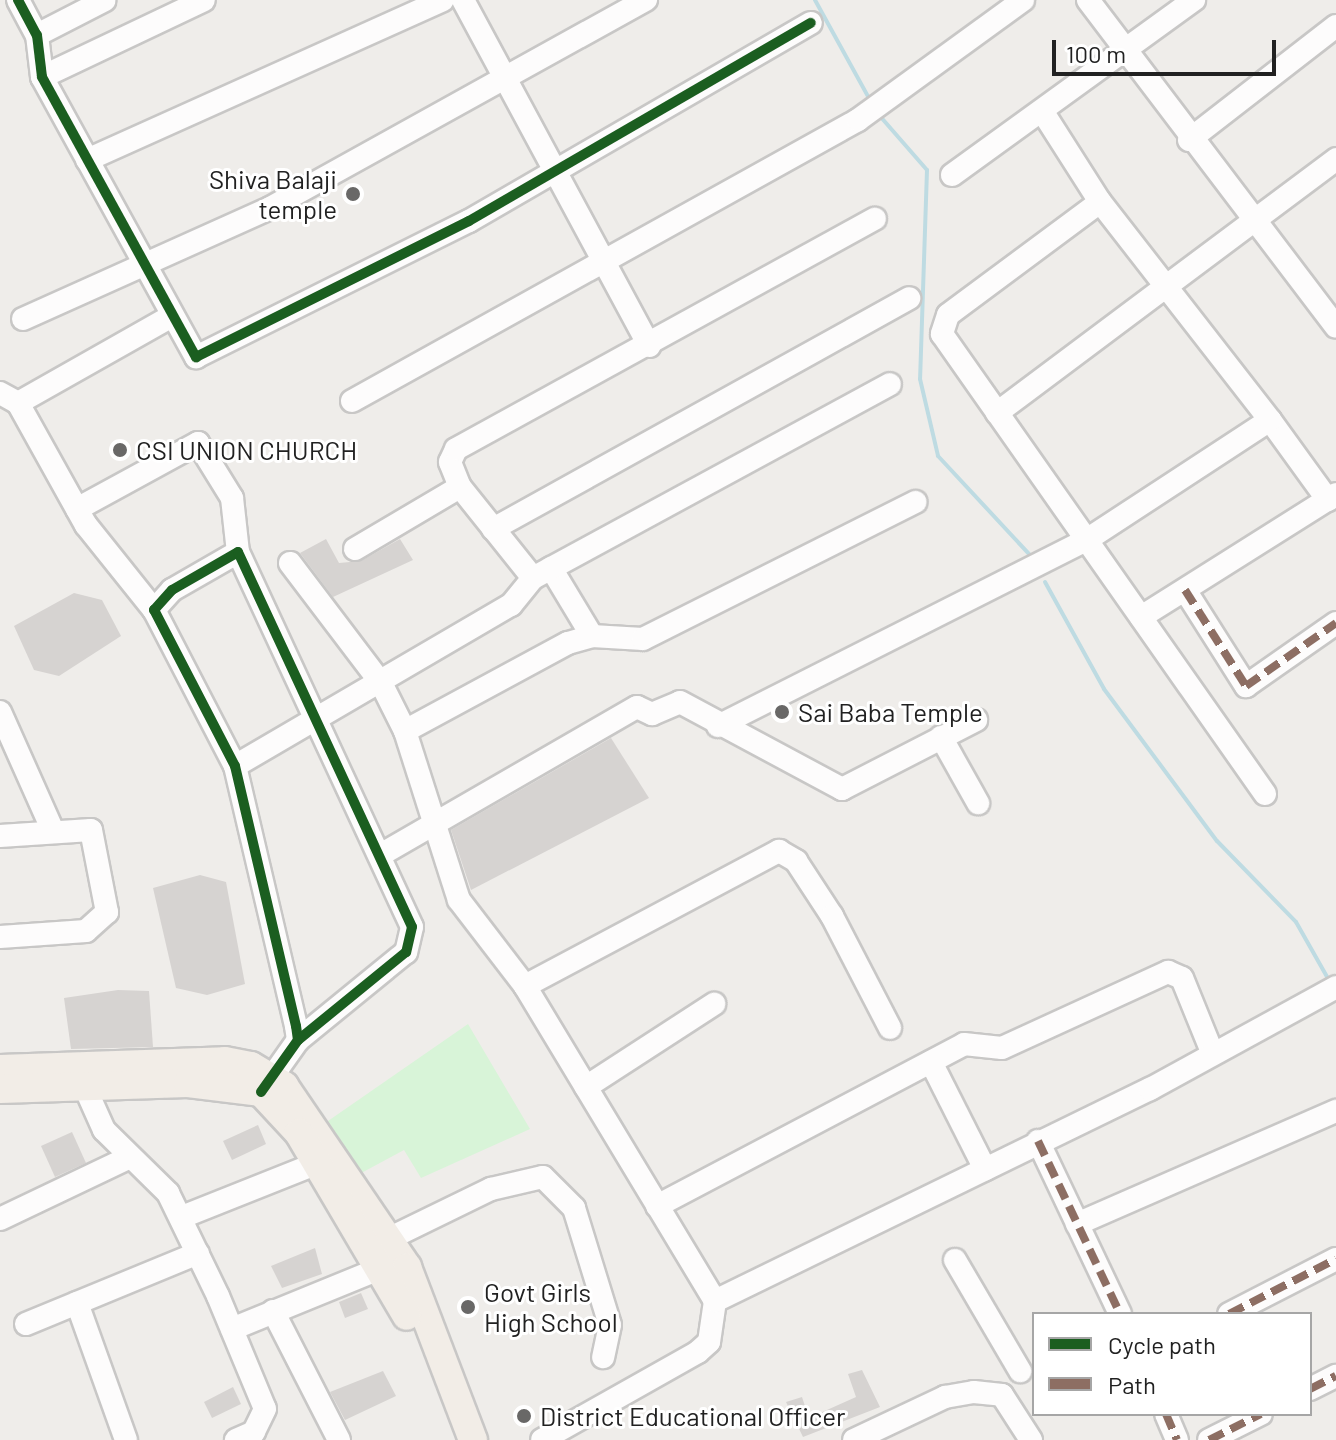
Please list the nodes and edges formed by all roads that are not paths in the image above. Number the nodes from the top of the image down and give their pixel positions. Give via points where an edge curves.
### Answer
1 (18, 0) edge
2 (105, 0) edge
3 (204, 0) edge
4 (443, 0) edge
5 (463, 0) edge
6 (646, 0) edge
7 (1023, 0) edge
8 (1088, 0) edge
9 (1194, 0) edge
10 (811, 23) dead end
11 (1336, 26) edge
12 (37, 35) junction
13 (1124, 51) junction
14 (42, 77) junction
15 (506, 79) junction
16 (1044, 114) junction
17 (1189, 140) junction
18 (1336, 159) edge
19 (87, 160) junction
20 (558, 172) junction
21 (952, 175) dead end
22 (1100, 202) junction
23 (875, 219) dead end
24 (1253, 223) junction
25 (605, 262) junction
26 (142, 267) junction
27 (1164, 288) junction
28 (909, 298) dead end
29 (172, 316) junction
30 (23, 319) dead end
31 (1336, 327) edge
32 (649, 346) junction
33 (890, 384) dead end
34 (9, 398) edge
35 (352, 401) dead end
36 (997, 413) junction
37 (1270, 420) junction
38 (448, 495) junction
39 (1332, 497) edge
40 (915, 502) dead end
41 (77, 509) junction
42 (493, 529) junction
43 (1085, 541) junction
44 (355, 549) dead end
45 (238, 552) junction
46 (290, 563) dead end
47 (532, 582) junction
48 (1185, 590) junction
49 (154, 610) junction
50 (1141, 617) junction
51 (1336, 623) edge
52 (583, 638) junction
53 (381, 683) junction
54 (0, 712) edge
55 (976, 720) dead end
56 (318, 721) junction
57 (718, 726) junction
58 (405, 731) junction
59 (946, 746) junction
60 (235, 766) junction
61 (1265, 794) dead end
62 (978, 803) dead end
63 (430, 822) junction
64 (53, 831) junction
65 (0, 836) edge
66 (382, 854) junction
67 (0, 937) edge
68 (525, 986) junction
69 (1336, 987) edge
70 (714, 1004) dead end
71 (890, 1028) dead end
72 (298, 1040) junction
73 (1212, 1052) junction
74 (931, 1062) junction
75 (0, 1069) edge
76 (80, 1074) junction
77 (266, 1084) junction
78 (586, 1087) junction
79 (0, 1089) edge
80 (1336, 1111) edge
81 (1038, 1141) junction
82 (126, 1159) junction
83 (318, 1163) junction
84 (985, 1169) junction
85 (657, 1206) junction
86 (182, 1217) junction
87 (0, 1219) edge
88 (1077, 1224) junction
89 (381, 1250) junction
90 (198, 1253) junction
91 (1336, 1259) edge
92 (955, 1260) dead end
93 (715, 1301) junction
94 (77, 1303) junction
95 (273, 1311) junction
96 (1119, 1312) edge
97 (1233, 1312) edge
98 (26, 1324) dead end
99 (232, 1329) junction
100 (603, 1357) dead end
101 (1027, 1368) edge
102 (1336, 1376) edge
103 (1312, 1388) edge
104 (1002, 1395) junction
105 (1167, 1416) edge
106 (1257, 1416) edge
107 (126, 1440) edge
108 (236, 1440) edge
109 (339, 1440) edge
110 (454, 1440) edge
111 (473, 1440) edge
112 (542, 1440) edge
113 (854, 1440) edge
114 (1031, 1440) edge
115 (1177, 1440) edge
116 (1209, 1440) edge

1 - 12 street
2 - 12 street
3 - 14 street
4 - 19 street
5 - 15 street
6 - 15 street
7 - 25 street via 858,120
8 - 13 street
9 - 13 street
10 - 20 street
11 - 17 street
12 - 14 street
13 - 16 street
13 - 17 street
14 - 19 street
15 - 20 street
15 - 26 street via 270,208
16 - 21 street
16 - 22 street
17 - 24 street
18 - 24 street
19 - 26 street
20 - 25 street
20 - 29 street via 286,317 196,357
22 - 27 street
22 - 36 street via 942,323 942,334
23 - 32 street
24 - 27 street
24 - 31 street
25 - 32 street
25 - 35 street
26 - 29 street
26 - 30 street
27 - 36 street
27 - 37 street
28 - 42 street
29 - 34 street
32 - 38 street via 456,449
33 - 47 street
34 - 41 street
36 - 43 street
37 - 39 street
37 - 43 street
38 - 42 street
38 - 44 street
39 - 48 street
40 - 52 street via 643,639
41 - 45 street via 198,443 232,498
41 - 49 street
42 - 47 street
43 - 50 street
43 - 57 street
45 - 49 street via 172,590
45 - 56 street
46 - 53 street
47 - 52 street
47 - 53 street
48 - 50 street
48 - 51 street via 1246,686
49 - 60 street
50 - 61 street
52 - 58 street
53 - 56 street
53 - 58 street
54 - 64 street
55 - 59 street
56 - 60 street
56 - 66 street
57 - 59 street via 842,789
57 - 63 street via 662,708 637,707
58 - 63 street via 424,776
59 - 62 street
60 - 72 street
63 - 66 street
63 - 68 street via 459,900
64 - 65 street
64 - 67 street via 81,828 96,838 107,912 86,931
66 - 72 street via 412,942
68 - 71 street via 779,851 796,861 832,916
68 - 78 street
69 - 73 street
70 - 78 street
72 - 77 street
73 - 74 street via 1182,978 1168,972 1002,1048 975,1040
73 - 81 street
74 - 84 street
74 - 85 street
75 - 76 main road
76 - 77 main road
76 - 79 main road
76 - 82 street
77 - 83 main road
77 - 89 main road via 302,1105
78 - 85 street
80 - 88 street
81 - 84 street
81 - 88 street
82 - 86 street via 159,1184
82 - 87 street
83 - 86 street
83 - 89 main road
84 - 93 street
85 - 93 street
86 - 90 street
88 - 96 street
89 - 95 street
89 - 100 street via 512,1182 551,1182 574,1208 610,1325
89 - 110 main road
89 - 111 main road via 421,1297
90 - 94 street
90 - 99 street
91 - 97 street
92 - 101 street
93 - 112 street via 709,1342 698,1352
94 - 98 street
94 - 107 street
95 - 99 street
95 - 109 street
99 - 108 street via 265,1409 254,1432
101 - 104 street
102 - 103 street
104 - 113 street via 945,1397
104 - 114 street
105 - 115 street
106 - 116 street

